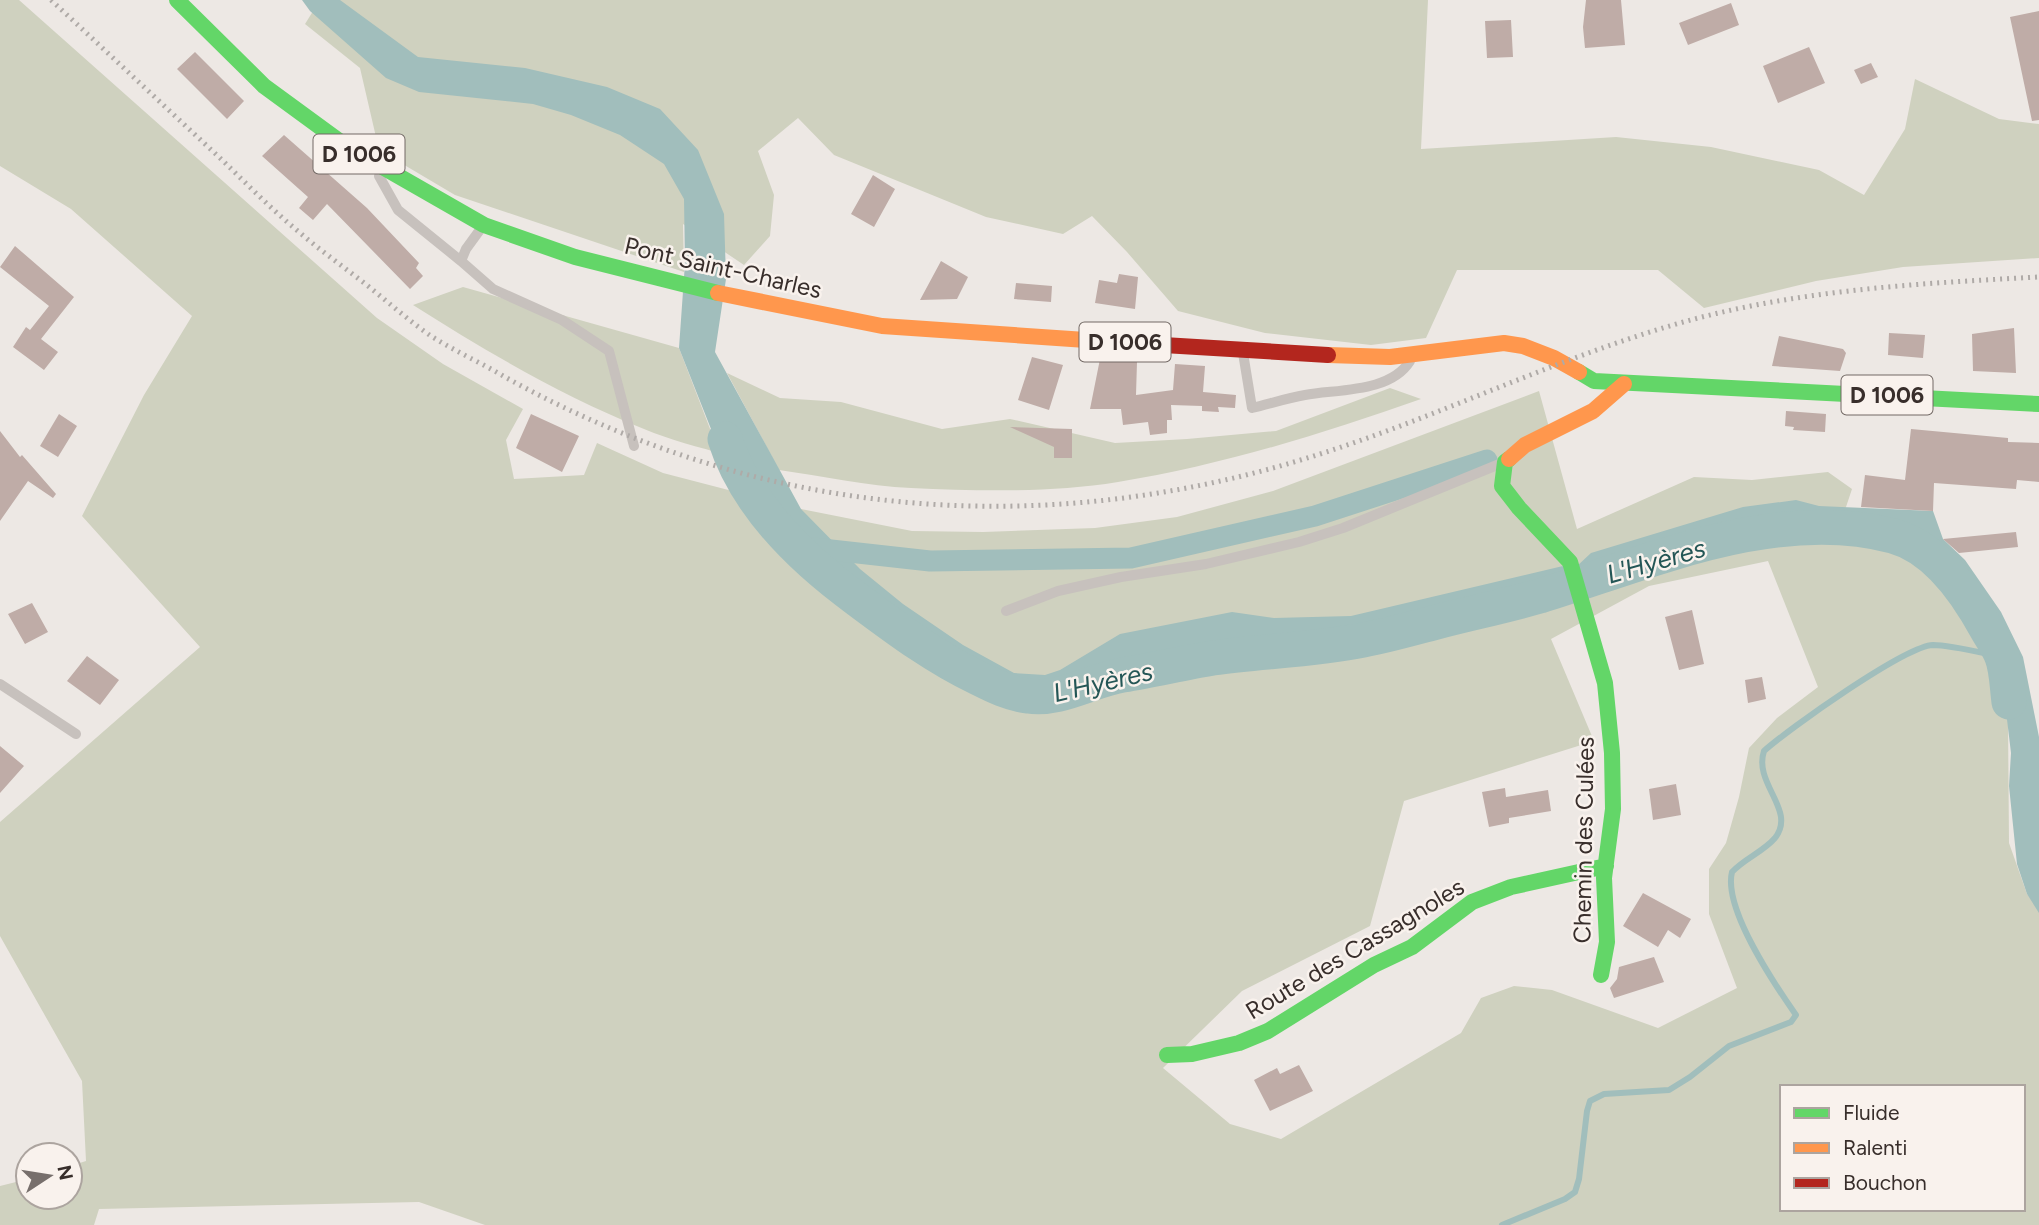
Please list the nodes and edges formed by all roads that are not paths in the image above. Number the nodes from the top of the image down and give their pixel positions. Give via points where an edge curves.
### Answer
1 (177, 0) edge
2 (371, 161) junction
3 (484, 225) junction
4 (461, 261) junction
5 (1242, 350) junction
6 (1414, 354) junction
7 (1624, 384) junction
8 (2039, 404) edge
9 (634, 446) dead end
10 (1505, 462) junction
11 (1006, 611) dead end
12 (0, 684) edge
13 (76, 734) dead end
14 (1605, 866) junction
15 (1601, 975) dead end
16 (1167, 1055) dead end

1 - 2 main road, D 1006 via 264,86
2 - 3 main road, D 1006
2 - 4 lane via 398,210
3 - 4 lane
3 - 5 main road, Pont Saint-Charles / D 1006 via 575,257 727,295 882,326
4 - 9 lane via 492,289 562,320 609,351
5 - 6 main road, D 1006 via 1390,357
5 - 6 lane via 1252,408 1306,394 1366,387 1403,372
6 - 7 main road, D 1006 via 1504,343 1554,358 1594,382
7 - 8 main road, D 1006
7 - 10 main road via 1593,411 1525,445
10 - 11 lane via 1299,542 1058,591
10 - 14 main road, Chemin des Culées via 1502,486 1570,562 1605,683 1613,810
12 - 13 lane
14 - 15 main road, Chemin des Culées via 1607,942
14 - 16 main road, Route des Cassagnoles via 1511,887 1472,902 1412,947 1374,965 1268,1031 1239,1043

